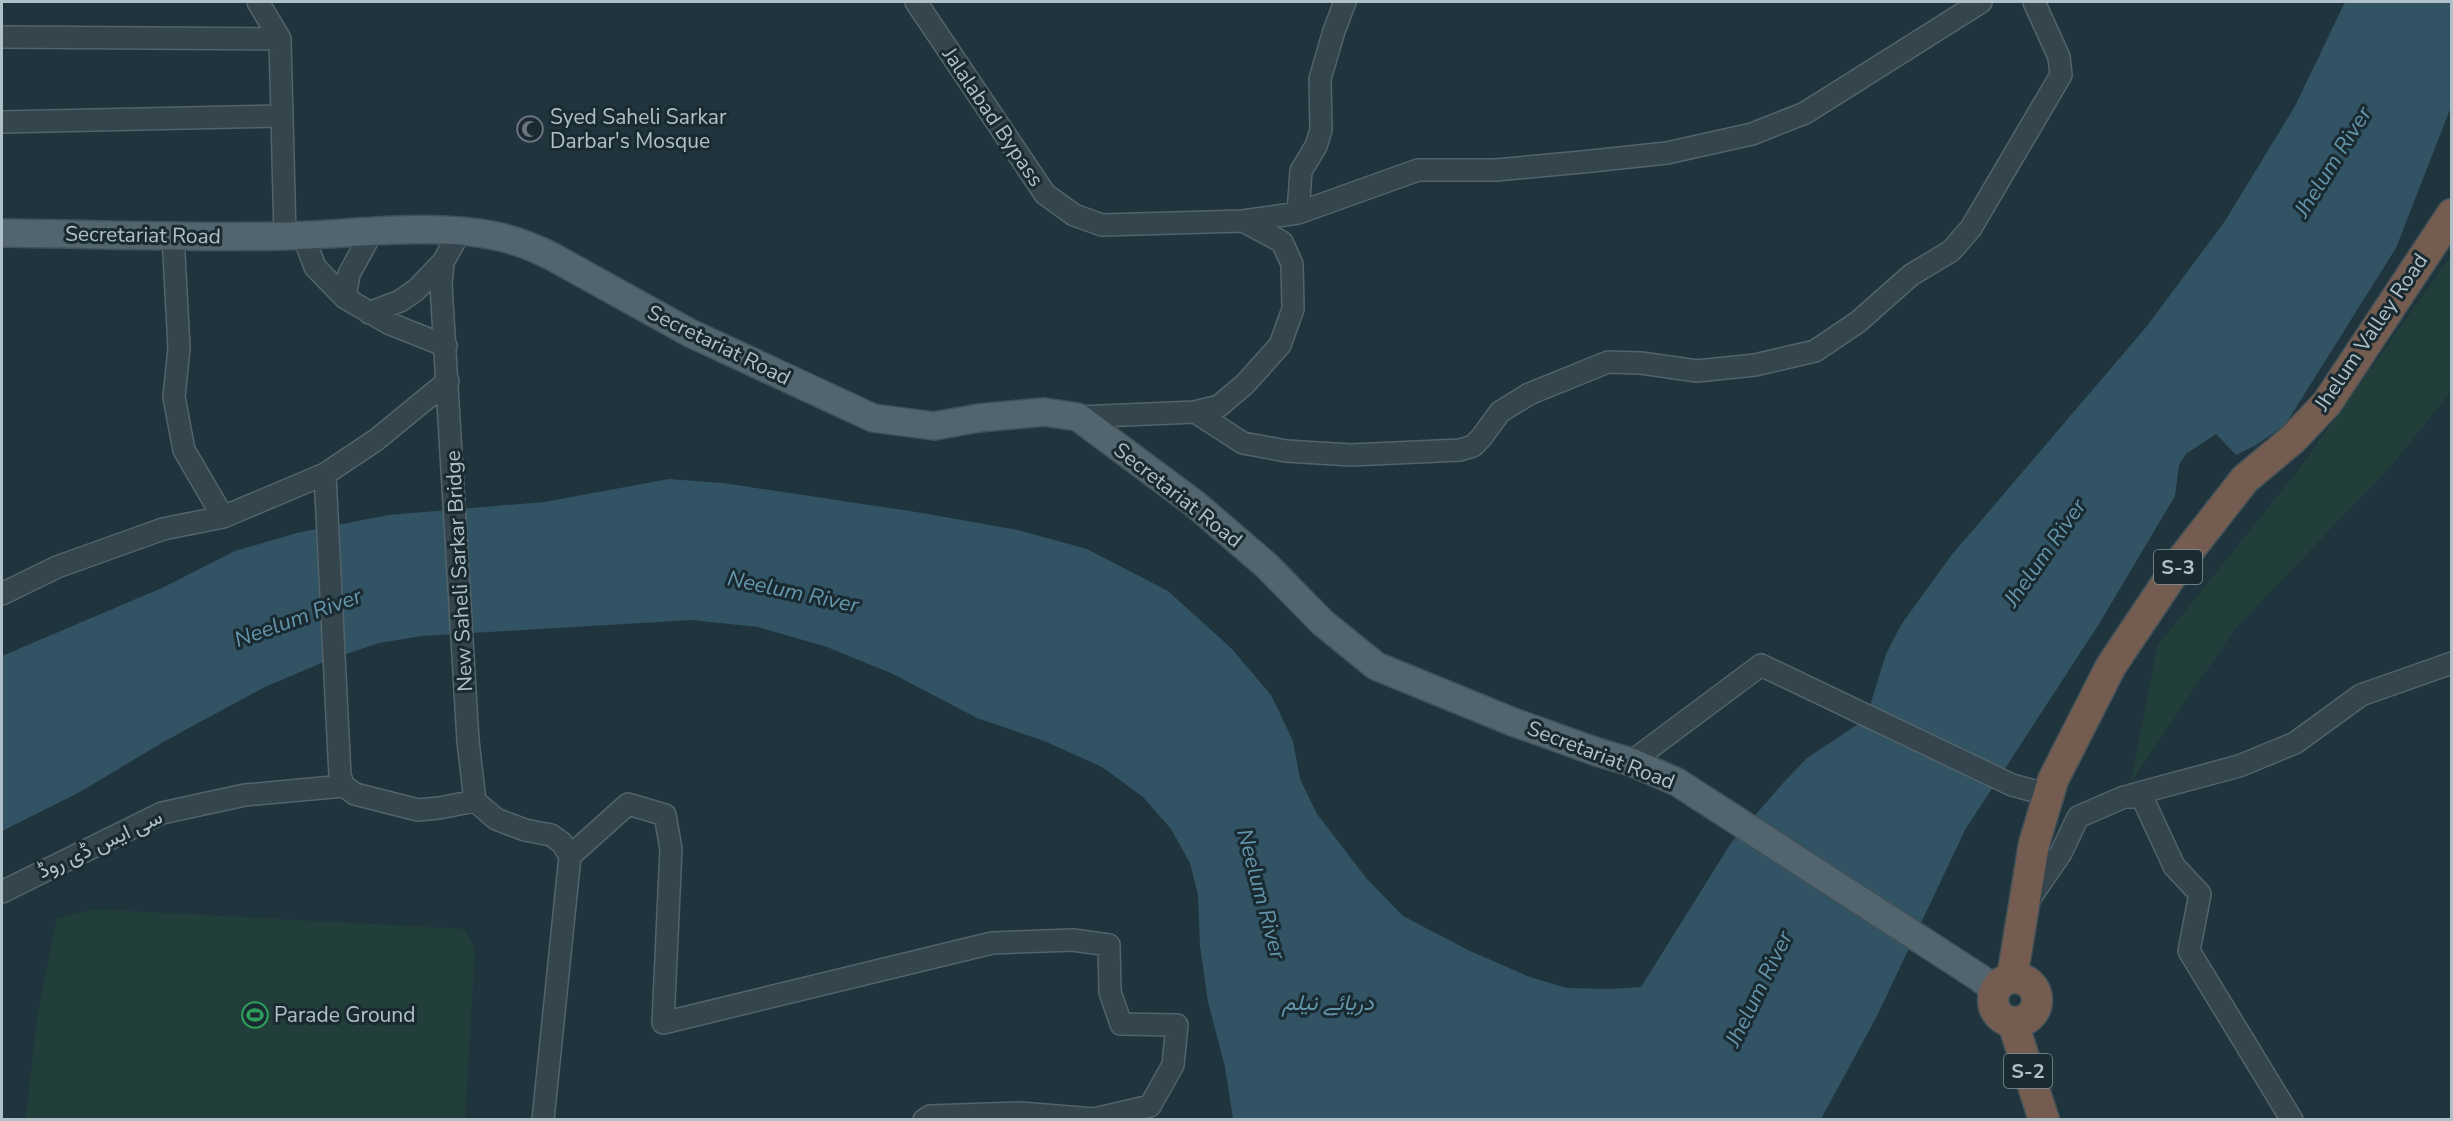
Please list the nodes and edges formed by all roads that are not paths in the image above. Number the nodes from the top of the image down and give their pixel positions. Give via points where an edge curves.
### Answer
1 (258, 2) edge
2 (916, 2) edge
3 (1345, 2) edge
4 (1981, 2) edge
5 (2034, 2) edge
6 (2, 37) edge
7 (280, 39) junction
8 (282, 116) junction
9 (2, 122) edge
10 (1298, 213) junction
11 (2451, 214) edge
12 (1243, 221) junction
13 (372, 232) junction
14 (460, 232) junction
15 (2, 233) edge
16 (173, 235) junction
17 (294, 235) junction
18 (443, 261) junction
19 (345, 297) junction
20 (369, 313) junction
21 (446, 346) junction
22 (448, 381) junction
23 (1195, 412) junction
24 (1078, 417) junction
25 (326, 478) junction
26 (223, 517) junction
27 (2, 594) edge
28 (2451, 663) edge
29 (1631, 762) junction
30 (344, 786) junction
31 (2049, 795) junction
32 (2133, 797) junction
33 (475, 801) junction
34 (570, 856) junction
35 (2, 892) edge
36 (2025, 907) junction
37 (1996, 982) junction
38 (543, 1119) edge
39 (924, 1119) edge
40 (2044, 1119) edge
41 (2292, 1119) edge

1 - 7 street
2 - 12 street, Jalalabad Bypass via 1044,194 1074,215 1102,225
3 - 10 street via 1320,79 1321,130 1300,171
4 - 10 street via 1805,113 1752,134 1667,153 1496,170 1418,170
5 - 23 street via 2059,57 2061,75 1971,228 1950,251 1911,275 1858,322 1815,351 1755,365 1697,371 1608,362 1529,394 1500,412 1473,446 1460,450 1351,455 1286,451 1243,442
6 - 7 street
7 - 8 street
8 - 9 street
8 - 17 street
10 - 12 street
11 - 31 highway, Jhelum Valley Road / S-3 via 2327,403 2293,439 2245,479 2184,557 2111,666
12 - 23 street, Jalalabad Bypass via 1282,242 1292,264 1293,309 1280,345 1245,384 1219,406
13 - 14 main road, Secretariat Road
13 - 17 main road, Secretariat Road
13 - 19 street via 350,274
14 - 18 street
14 - 24 main road, Secretariat Road via 502,237 527,245 690,333 873,418 934,426 1044,412
15 - 16 main road, Secretariat Road
16 - 17 main road, Secretariat Road
16 - 26 street via 178,348 174,397 184,450
17 - 19 street via 315,267
18 - 20 street via 417,290
18 - 21 street, New Saheli Sarkar Bridge
19 - 20 street
20 - 21 street
21 - 22 street, New Saheli Sarkar Bridge
22 - 25 street
22 - 33 street, New Saheli Sarkar Bridge via 468,741
23 - 24 street, Jalalabad Bypass
24 - 29 main road, Secretariat Road via 1195,504 1266,565 1323,623 1376,666 1513,722
25 - 26 street
25 - 30 street via 340,777
26 - 27 street via 163,529 57,567
28 - 32 street via 2361,694 2295,743 2240,766
29 - 31 street via 1761,665 2012,785
29 - 37 main road, Secretariat Road via 1677,782
30 - 33 street via 355,794 418,810
30 - 35 street, سی ایس ڈی روڈ via 245,795 162,813
31 - 36 highway, Jhelum Valley Road / S-3 via 2034,844
32 - 36 street via 2078,817 2061,853
32 - 41 street via 2174,866 2200,894 2189,951
33 - 34 street via 496,819 551,835
34 - 38 street
34 - 39 street via 628,804 665,815 671,849 663,1023 992,943 1073,940 1109,945 1110,992 1121,1024 1177,1025 1173,1065 1150,1106 1094,1119 1020,1113
36 - 37 highway, Jhelum Valley Road / S-3
37 - 40 highway, S-2 via 2026,980 2036,992 2038,1000 2033,1014 2013,1023

